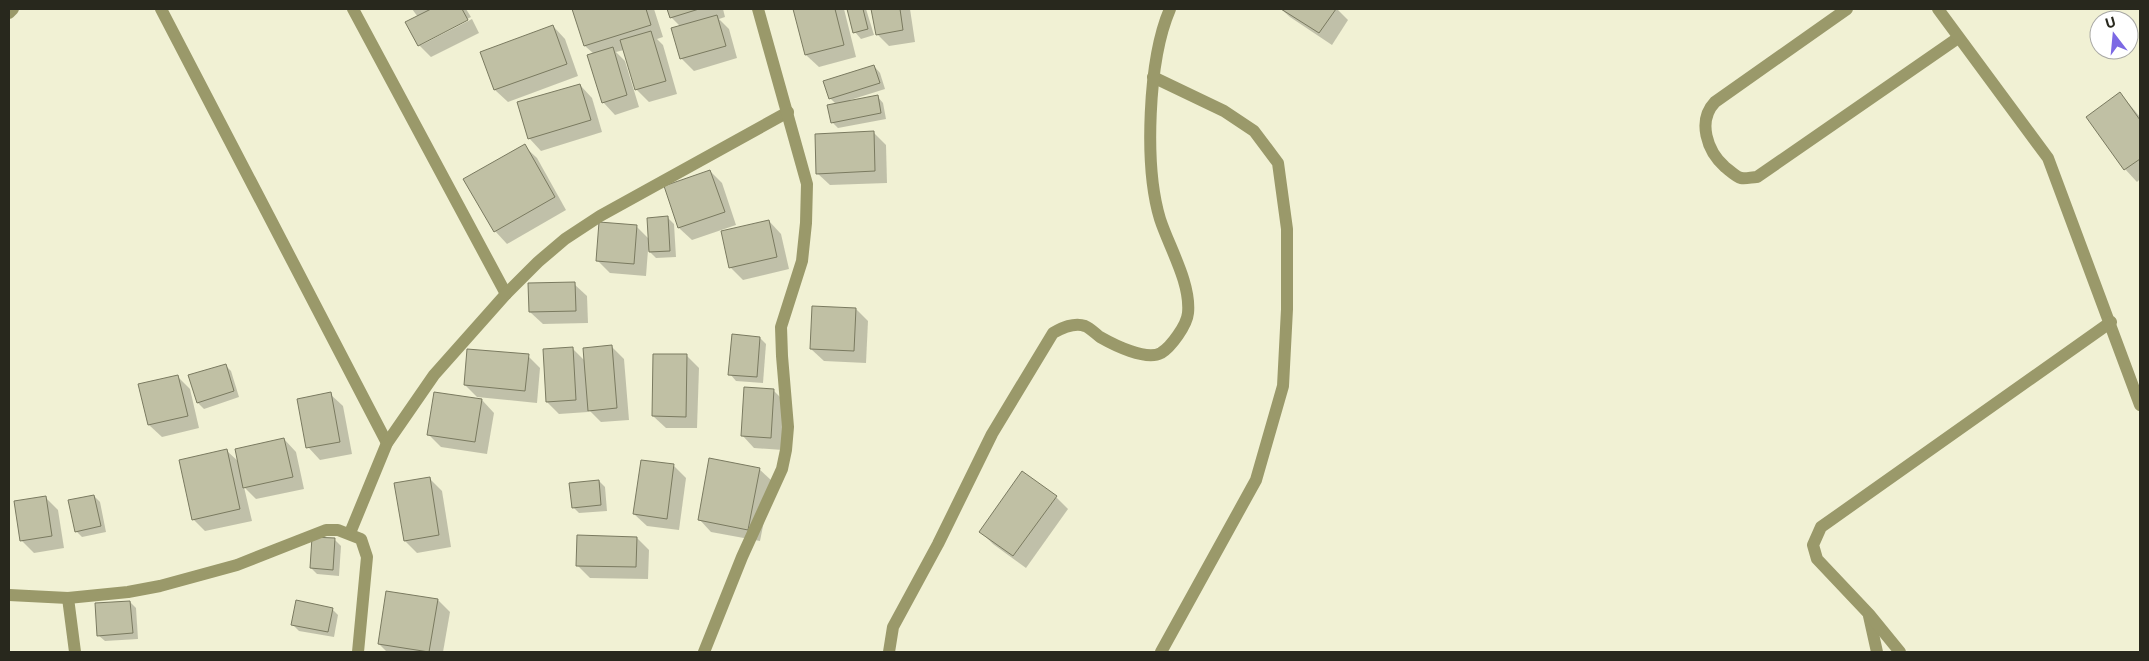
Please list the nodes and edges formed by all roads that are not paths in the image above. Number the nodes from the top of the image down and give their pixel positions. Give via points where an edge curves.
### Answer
1 (13, 9) edge
2 (161, 9) edge
3 (353, 9) edge
4 (758, 9) edge
5 (1170, 9) edge
6 (1847, 9) edge
7 (1938, 9) edge
8 (9, 13) edge
9 (1958, 38) junction
10 (1153, 77) junction
11 (788, 112) junction
12 (506, 294) junction
13 (2111, 322) junction
14 (2140, 405) edge
15 (387, 443) junction
16 (350, 533) junction
17 (9, 596) edge
18 (68, 598) junction
19 (1869, 614) junction
20 (74, 652) edge
21 (358, 652) edge
22 (704, 652) edge
23 (889, 652) edge
24 (1161, 652) edge
25 (1877, 652) edge
26 (1900, 652) edge

1 - 8 street
2 - 15 street
3 - 12 street
4 - 11 street
5 - 10 street via 1163,24
6 - 9 street via 1708,109 1707,139 1715,158 1740,178 1757,177
7 - 9 street
9 - 13 street via 2048,158
10 - 23 street via 1151,165 1160,217 1185,284 1188,314 1174,343 1160,353 1148,356 1102,338 1085,326 1068,326 1053,333 992,434 893,627
10 - 24 street via 1224,111 1254,131 1278,163 1287,238 1283,386 1256,480
11 - 12 street via 600,216 565,239
11 - 22 street via 806,184 806,223 802,261 782,327 788,427 786,450 782,469
12 - 15 street via 434,375
13 - 14 street
13 - 19 street via 1821,527 1813,545 1817,559
15 - 16 street
16 - 18 street via 326,530 237,565 160,586
16 - 21 street via 361,539 367,556
17 - 18 street
18 - 20 street
19 - 25 street
19 - 26 street

